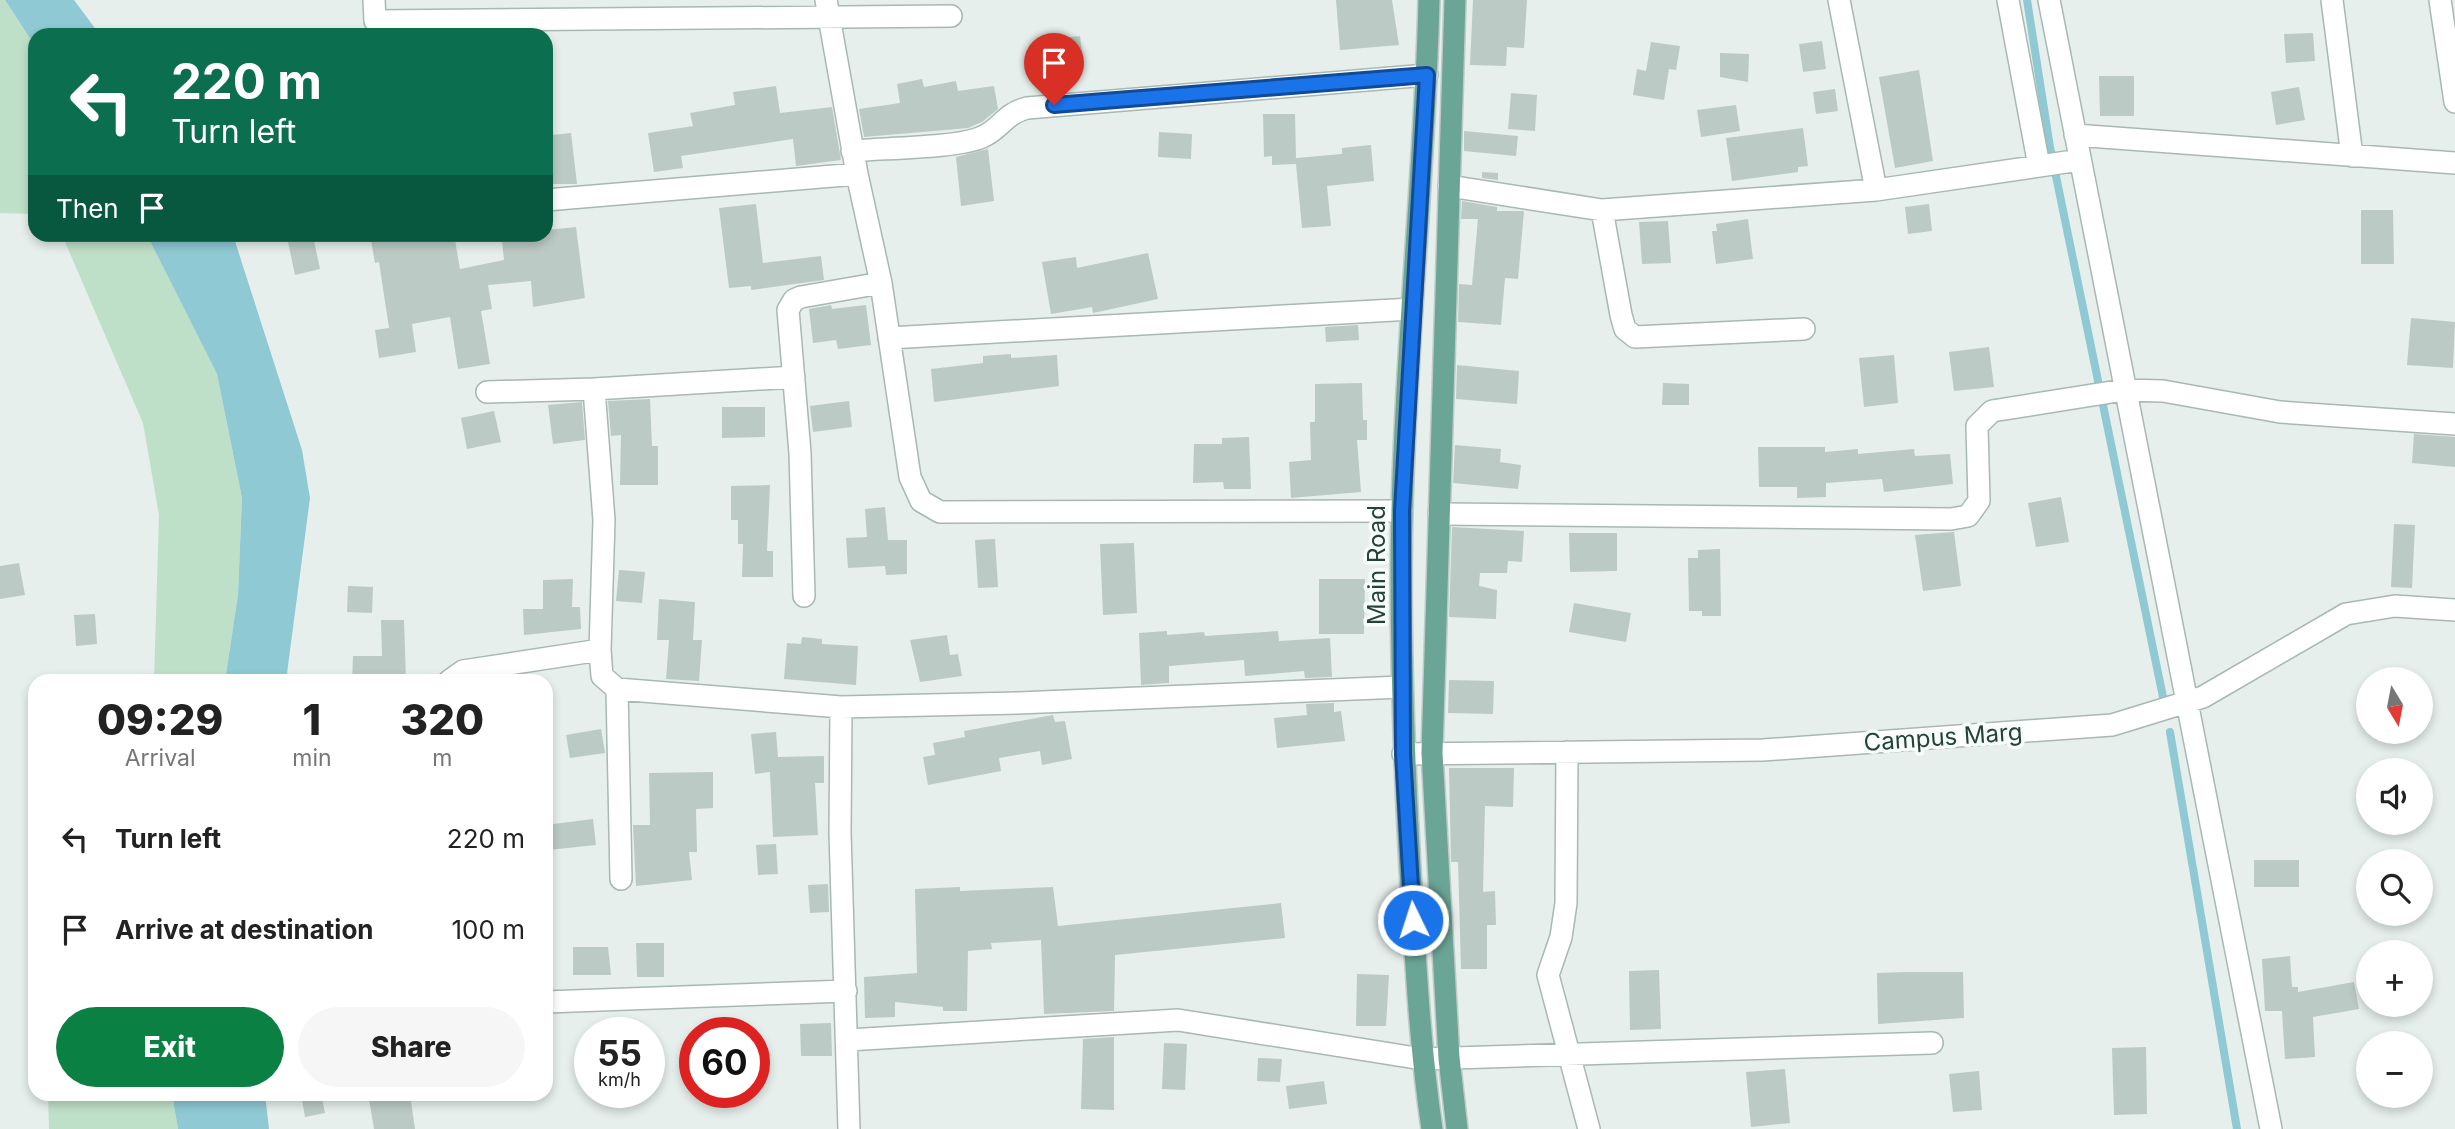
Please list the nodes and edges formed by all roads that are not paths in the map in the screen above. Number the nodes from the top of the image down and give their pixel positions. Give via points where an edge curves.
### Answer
1 (374, 0) edge
2 (1429, 0) edge
3 (1455, 0) edge
4 (1839, 0) edge
5 (2008, 0) edge
6 (2049, 0) edge
7 (2332, 0) edge
8 (2440, 0) edge
9 (827, 9) edge
10 (951, 16) dead end
11 (1427, 75) junction
12 (2455, 102) edge
13 (2075, 135) junction
14 (852, 151) junction
15 (2352, 156) junction
16 (2059, 163) junction
17 (2455, 163) edge
18 (857, 174) junction
19 (1450, 186) junction
20 (1876, 190) junction
21 (553, 199) edge
22 (1602, 210) junction
23 (881, 283) junction
24 (1412, 309) junction
25 (1804, 330) dead end
26 (889, 338) junction
27 (794, 377) junction
28 (594, 389) junction
29 (2124, 390) junction
30 (488, 391) dead end
31 (2455, 424) edge
32 (1402, 511) junction
33 (1440, 514) junction
34 (804, 596) dead end
35 (2455, 610) edge
36 (600, 650) junction
37 (459, 674) edge
38 (1402, 687) junction
39 (617, 689) junction
40 (2186, 702) junction
41 (841, 707) junction
42 (1567, 752) junction
43 (1432, 753) junction
44 (1403, 754) junction
45 (621, 879) dead end
46 (846, 991) junction
47 (553, 1002) edge
48 (848, 1040) junction
49 (1932, 1043) dead end
50 (1570, 1054) junction
51 (1449, 1058) junction
52 (1422, 1059) junction
53 (849, 1129) edge
54 (1432, 1129) edge
55 (1457, 1129) edge
56 (1589, 1129) edge
57 (2271, 1129) edge

1 - 9 street via 375,21
2 - 11 main road, Main Road
3 - 19 main road
4 - 20 street
5 - 16 street
6 - 13 street
7 - 15 street
8 - 12 street
9 - 10 street
9 - 14 street
11 - 14 street via 1027,108 1014,111 991,132 970,141
11 - 24 main road, Main Road
13 - 15 street
13 - 16 street
14 - 18 street
15 - 17 street
16 - 20 street
16 - 29 street
18 - 21 street
18 - 23 street
19 - 22 street
19 - 33 main road
20 - 22 street
22 - 25 street via 1621,315 1625,329 1635,337
23 - 26 street
23 - 27 street via 794,300 788,310
24 - 26 street
24 - 32 main road, Main Road
26 - 32 street via 910,477 921,501 940,512
27 - 28 street
27 - 34 street
28 - 30 street
28 - 36 street via 604,520
29 - 31 street via 2207,396 2280,412
29 - 33 street via 1992,411 1977,426 1979,501 1968,516
29 - 40 street
32 - 38 main road, Main Road
33 - 43 main road
35 - 40 street, Campus Marg via 2395,606 2346,614 2203,697
36 - 37 street
36 - 39 street via 603,676
38 - 41 street
38 - 44 main road, Main Road
39 - 41 street
39 - 45 street
40 - 42 street, Campus Marg via 2112,725 1763,750
40 - 57 street
41 - 46 street
42 - 43 street, Campus Marg
42 - 50 street via 1566,903 1548,975
43 - 44 street, Campus Marg
43 - 51 main road
44 - 52 main road, Main Road
46 - 47 street
46 - 48 street
48 - 52 street via 1178,1020
48 - 53 street
49 - 50 street
50 - 51 street
50 - 56 street
51 - 52 street
51 - 55 main road
52 - 54 main road, Main Road

